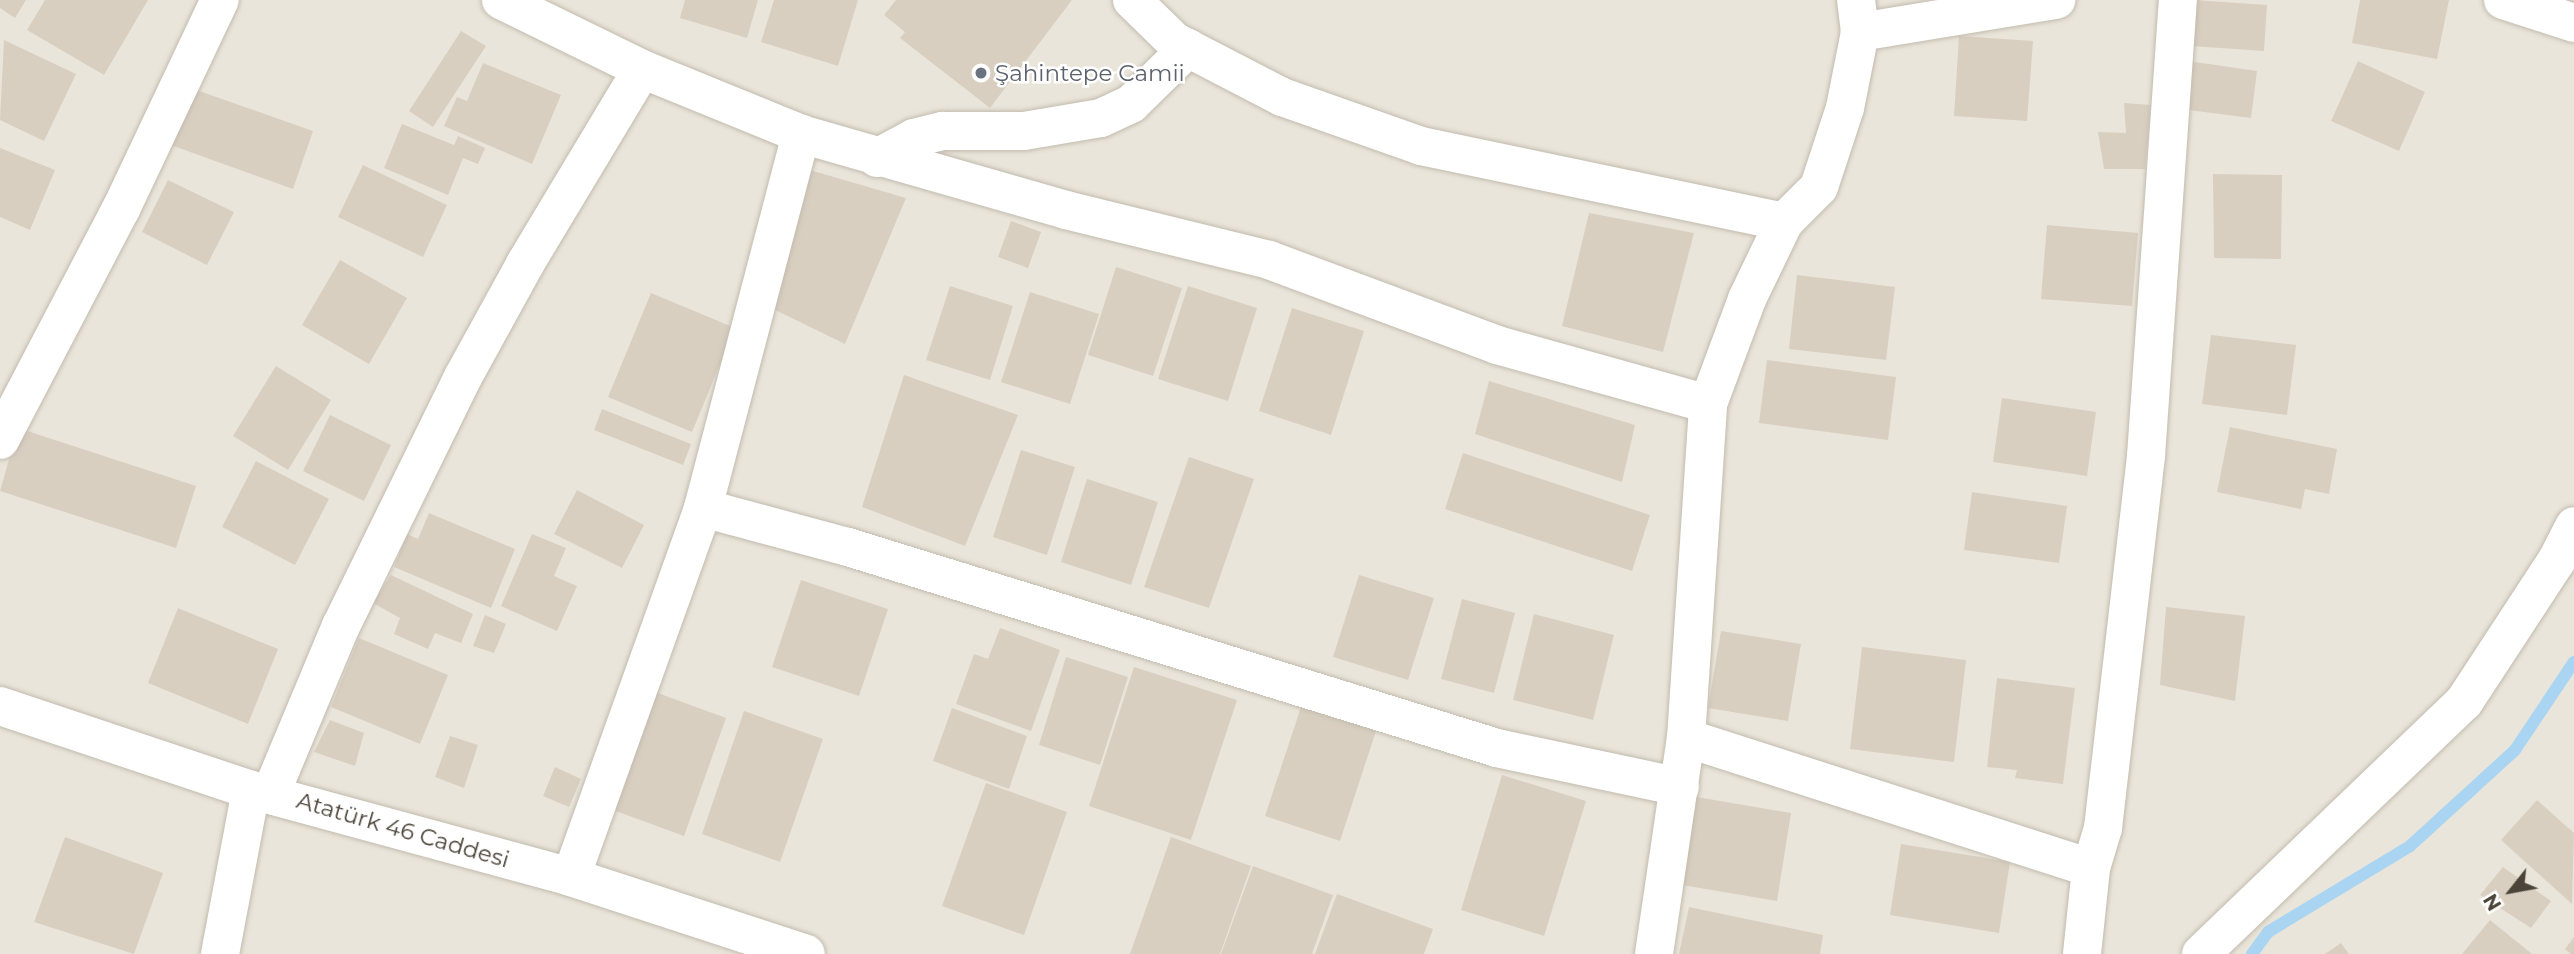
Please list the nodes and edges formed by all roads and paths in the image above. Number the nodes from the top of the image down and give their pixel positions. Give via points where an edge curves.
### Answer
1 (220, 0) edge
2 (501, 0) edge
3 (1132, 0) edge
4 (2056, 0) edge
5 (2178, 0) edge
6 (2503, 0) edge
7 (1858, 16) edge
8 (2574, 23) edge
9 (1188, 48) junction
10 (642, 69) junction
11 (801, 134) junction
12 (877, 158) junction
13 (1784, 222) junction
14 (1708, 404) junction
15 (0, 440) edge
16 (703, 508) junction
17 (2574, 526) edge
18 (0, 706) edge
19 (1686, 738) junction
20 (1679, 787) junction
21 (261, 791) junction
22 (2091, 868) junction
23 (571, 877) junction
24 (220, 954) edge
25 (806, 954) edge
26 (1654, 954) edge
27 (2082, 954) edge
28 (2201, 954) edge

1 - 15 street via 121,209
2 - 10 street
3 - 9 street via 1174,41
4 - 7 street
5 - 22 street via 2146,456 2103,828
6 - 8 street
7 - 13 street via 1845,108 1819,187
9 - 12 street via 1131,104 1101,117 1024,131 943,131 914,138
9 - 13 street via 1282,96 1421,146
10 - 11 street
10 - 21 street via 524,264 457,388
11 - 12 street
11 - 16 street
12 - 14 street via 1269,260 1497,345
13 - 14 street via 1747,299
14 - 19 street
16 - 20 street via 848,547 1497,748
16 - 23 street
17 - 28 street via 2557,560 2464,702
18 - 21 street, Atatürk 46 Caddesi
19 - 20 street
19 - 22 street
20 - 26 street
21 - 23 street, Atatürk 46 Caddesi
21 - 24 street
22 - 27 street
23 - 25 street, Atatürk 46 Caddesi

